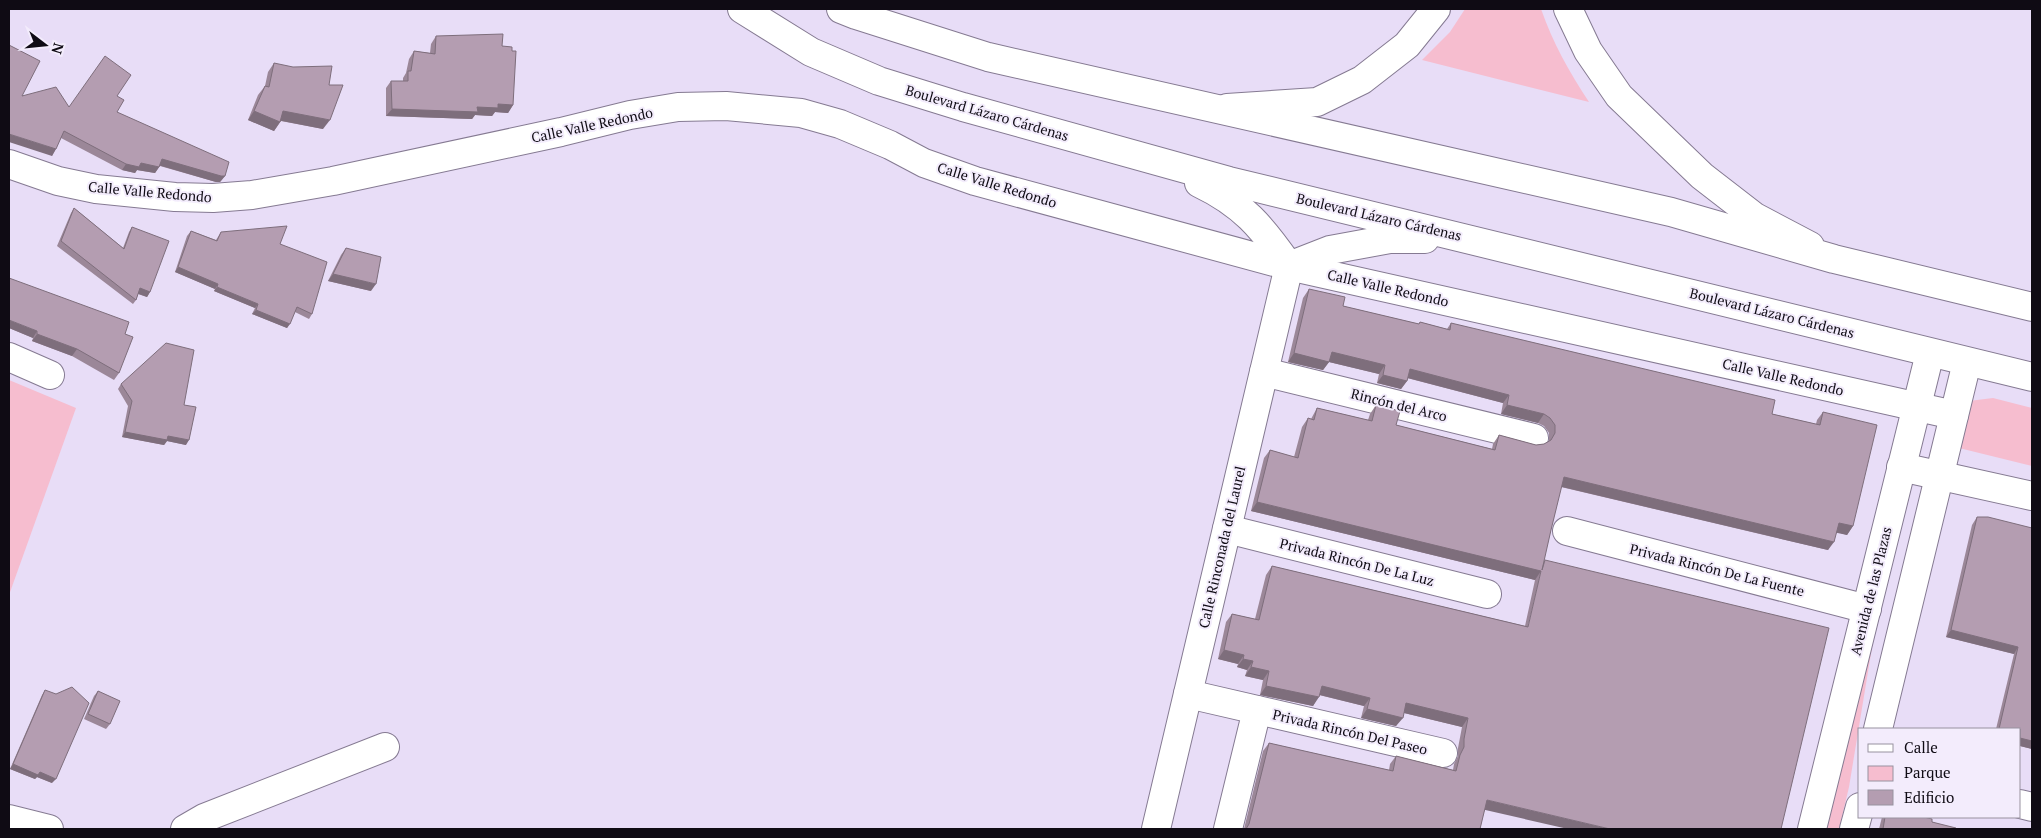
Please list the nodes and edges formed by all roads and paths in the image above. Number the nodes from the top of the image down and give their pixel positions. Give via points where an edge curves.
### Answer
1 (742, 9) edge
2 (841, 9) edge
3 (1436, 9) edge
4 (1568, 9) edge
5 (1213, 109) junction
6 (1146, 158) junction
7 (9, 164) edge
8 (1476, 240) junction
9 (1834, 260) junction
10 (1290, 266) junction
11 (2032, 307) edge
12 (1930, 353) junction
13 (9, 357) edge
14 (1967, 362) junction
15 (1264, 372) junction
16 (50, 375) dead end
17 (2032, 377) edge
18 (1916, 407) junction
19 (1954, 416) junction
20 (1534, 438) dead end
21 (1901, 467) junction
22 (1940, 475) junction
23 (2032, 496) edge
24 (1227, 529) junction
25 (1567, 531) dead end
26 (1487, 594) dead end
27 (1867, 609) junction
28 (1188, 694) junction
29 (1257, 710) junction
30 (1878, 728) edge
31 (385, 747) dead end
32 (1443, 753) dead end
33 (1858, 814) edge
34 (9, 819) edge
35 (49, 829) edge
36 (186, 829) edge
37 (1156, 829) edge
38 (1228, 829) edge
39 (1812, 829) edge
40 (1854, 829) edge

1 - 6 main road, Boulevard Lázaro Cárdenas via 811,52 879,81
2 - 5 main road via 988,57
3 - 5 main road via 1408,45 1362,80 1317,102
4 - 9 main road via 1588,51 1619,96 1702,176 1756,216
5 - 9 main road via 1671,212
6 - 8 main road, Boulevard Lázaro Cárdenas
6 - 10 main road via 1207,186 1243,209
7 - 10 main road, Calle Valle Redondo via 58,181 96,189 174,197 252,195 333,181 630,114 678,107 735,107 801,113 840,124 924,163 975,181
8 - 10 main road via 1390,238 1330,250
8 - 12 main road, Boulevard Lázaro Cárdenas
9 - 11 main road
10 - 15 main road, Calle Rinconada del Laurel
10 - 18 main road, Calle Valle Redondo
12 - 14 main road, Boulevard Lázaro Cárdenas
12 - 18 main road, Avenida de las Plazas
13 - 16 main road
14 - 17 main road, Boulevard Lázaro Cárdenas
14 - 19 main road
15 - 20 main road, Rincón del Arco
15 - 24 main road, Calle Rinconada del Laurel
18 - 19 main road, Calle Valle Redondo
18 - 21 main road, Avenida de las Plazas
19 - 22 main road
21 - 22 main road
21 - 27 main road, Avenida de las Plazas
22 - 23 main road
22 - 30 main road
24 - 26 main road, Privada Rincón De La Luz
24 - 28 main road, Calle Rinconada del Laurel
25 - 27 main road, Privada Rincón De La Fuente
27 - 39 main road, Avenida de las Plazas
28 - 29 main road, Privada Rincón Del Paseo
28 - 37 main road, Calle Rinconada del Laurel
29 - 32 main road, Privada Rincón Del Paseo
29 - 38 main road, Privada Rincón Del Paseo
31 - 36 main road via 204,818
33 - 40 main road
34 - 35 main road

